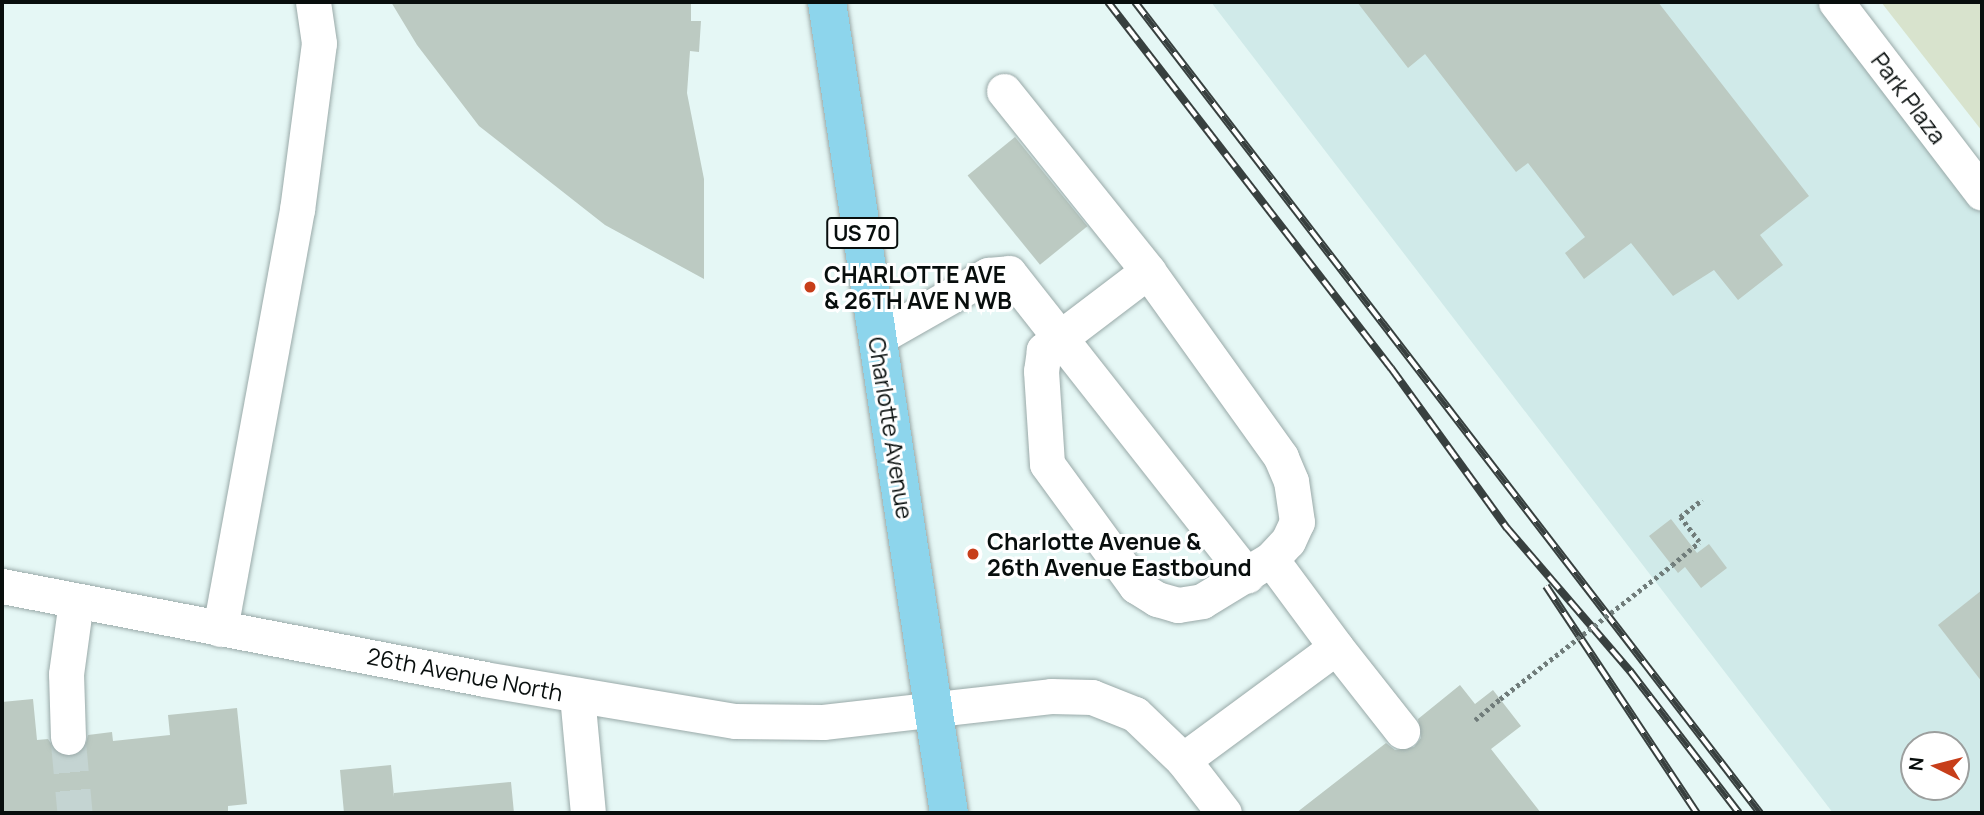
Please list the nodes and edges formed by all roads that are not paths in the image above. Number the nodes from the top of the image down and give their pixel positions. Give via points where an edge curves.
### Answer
1 (313, 2) edge
2 (827, 2) edge
3 (1836, 2) edge
4 (1004, 91) dead end
5 (1982, 193) edge
6 (1148, 271) junction
7 (1062, 335) junction
8 (877, 338) junction
9 (1259, 567) junction
10 (2, 586) edge
11 (76, 601) junction
12 (220, 629) junction
13 (1336, 647) junction
14 (577, 695) junction
15 (932, 709) junction
16 (1402, 731) dead end
17 (68, 737) tunnel mouth
18 (1183, 760) junction
19 (588, 813) edge
20 (949, 813) edge
21 (1224, 813) edge

1 - 12 street via 319,43 301,184
2 - 8 main road, Charlotte Avenue / US 70
3 - 5 street, Park Plaza
4 - 6 street
6 - 7 street
6 - 9 street via 1281,457 1290,481 1297,522 1288,541
7 - 8 street via 1019,280 999,272
7 - 9 street
7 - 9 street via 1044,350 1041,370 1047,464 1136,586 1178,605 1202,601
8 - 15 main road, Charlotte Avenue / US 70
9 - 13 street
10 - 11 street, 26th Avenue North
11 - 12 street, 26th Avenue North
11 - 17 street via 66,674
12 - 14 street, 26th Avenue North
13 - 16 street
13 - 18 street
14 - 15 street, 26th Avenue North via 692,716 764,723
14 - 19 street
15 - 18 street, 26th Avenue North via 1091,696 1135,714
15 - 20 main road, Charlotte Avenue / US 70
18 - 21 street, 26th Avenue North

